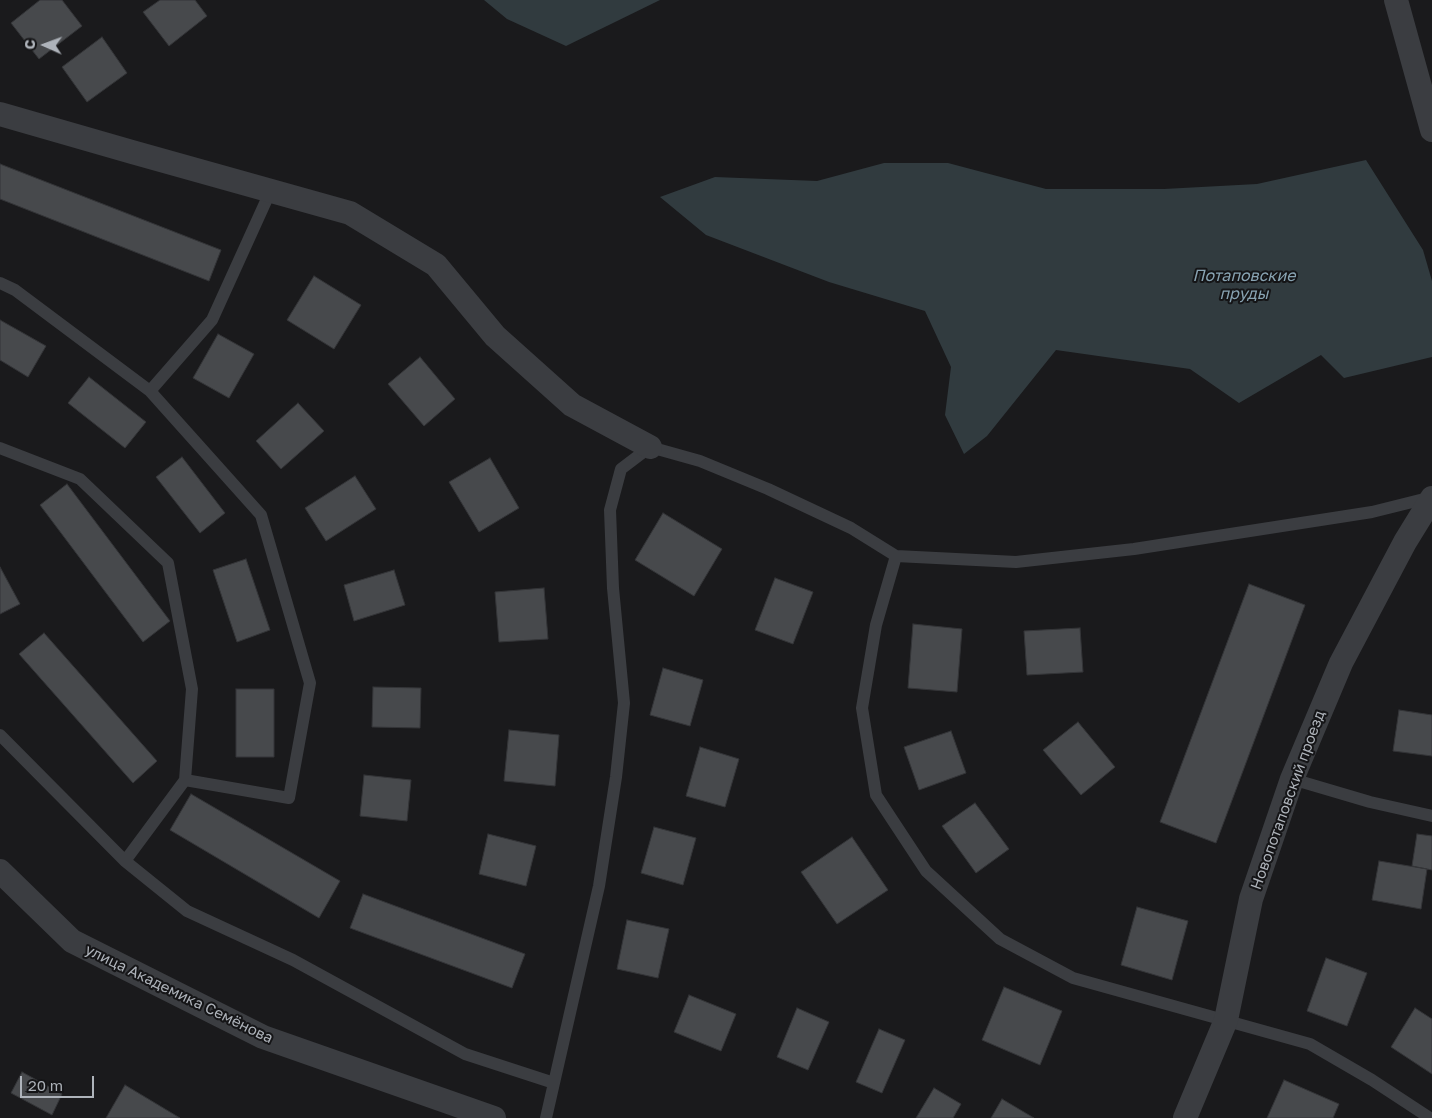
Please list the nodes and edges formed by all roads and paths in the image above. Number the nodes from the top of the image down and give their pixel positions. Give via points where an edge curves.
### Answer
1 (1396, 0) edge
2 (0, 114) edge
3 (1432, 130) edge
4 (271, 190) junction
5 (0, 282) edge
6 (150, 391) junction
7 (650, 447) junction
8 (0, 448) edge
9 (1432, 498) edge
10 (896, 556) junction
11 (0, 735) edge
12 (1292, 779) junction
13 (185, 780) junction
14 (1432, 816) edge
15 (125, 861) junction
16 (0, 871) edge
17 (1226, 1020) junction
18 (554, 1083) junction
19 (494, 1118) edge
20 (546, 1118) edge
21 (1185, 1118) edge
22 (1430, 1118) edge

1 - 3 street
2 - 4 street
4 - 6 lane via 212,320
4 - 7 street via 350,212 436,265 495,336 572,405
5 - 6 lane
6 - 13 lane via 261,515 310,683 288,798
7 - 10 lane via 700,461 768,489 851,528
7 - 18 lane via 621,469 610,510 613,588 624,703 599,886
8 - 13 lane via 80,479 168,563 192,689
9 - 10 lane via 1372,512 1134,550 1016,562
9 - 12 street, Новопотаповский проезд via 1341,663
10 - 17 lane via 876,625 862,708 876,795 926,871 1000,940 1074,978
11 - 15 lane
12 - 14 lane
12 - 17 street, Новопотаповский проезд via 1251,899
13 - 15 lane
15 - 18 lane via 186,911 293,960 465,1054
16 - 19 street, улица Академика Семёнова via 72,941 263,1037
17 - 21 street, Новопотаповский проезд
17 - 22 lane via 1310,1044
18 - 20 lane

